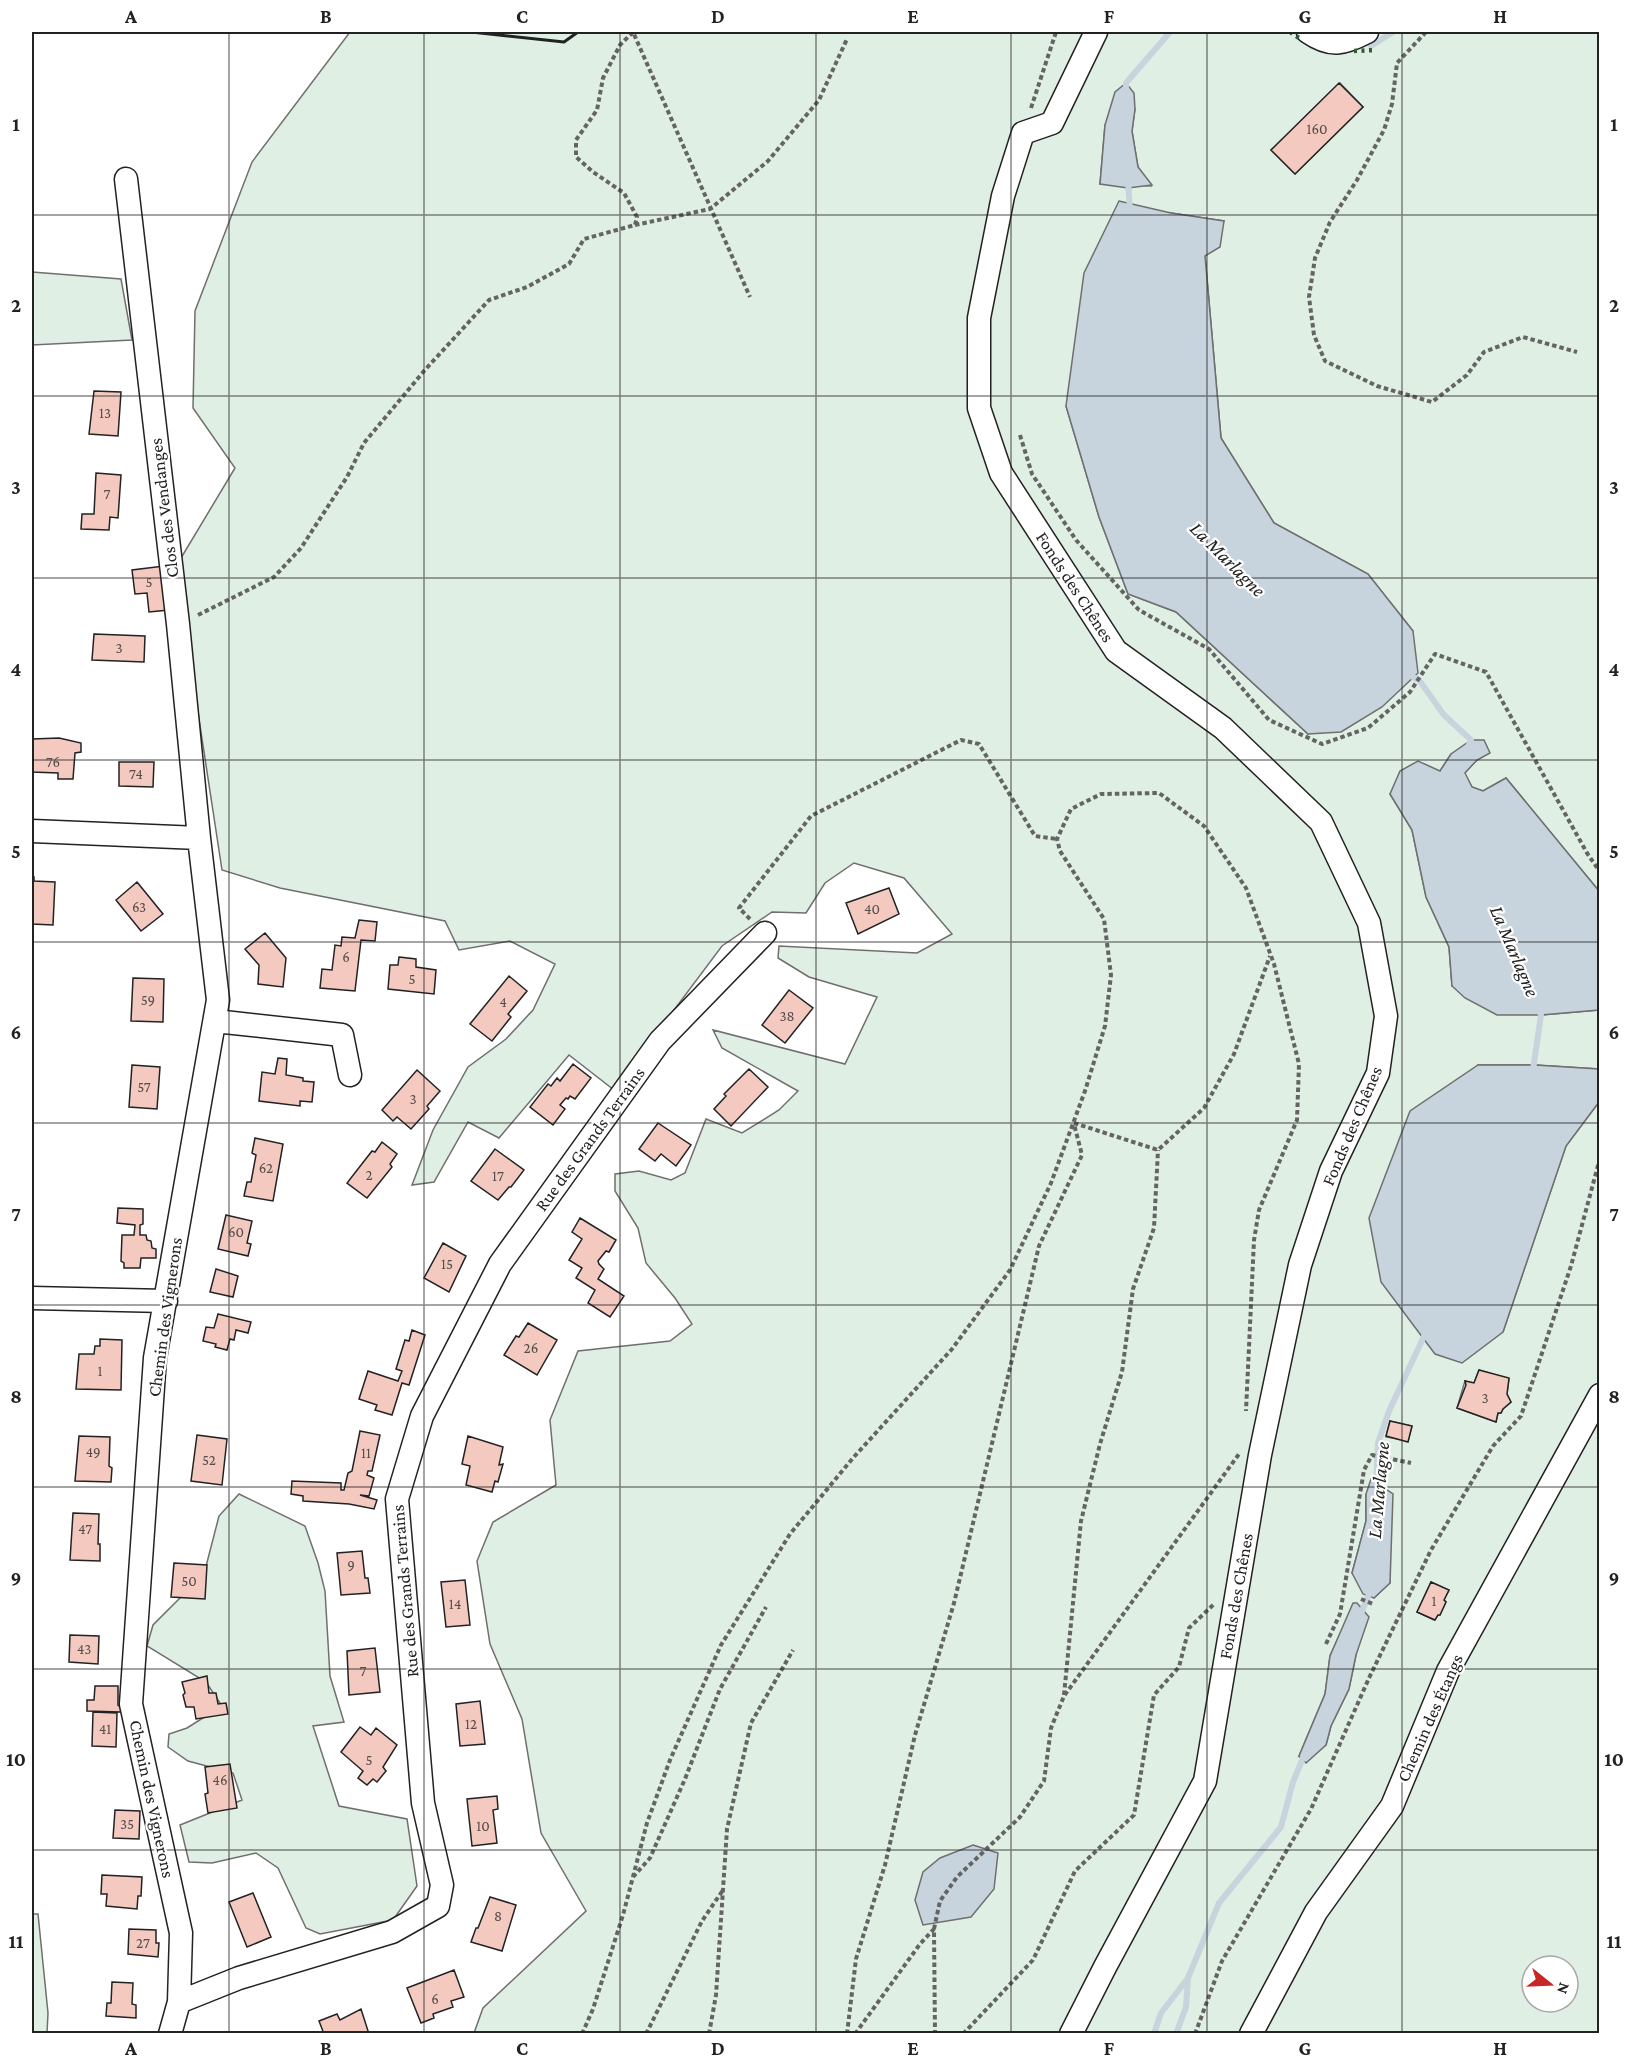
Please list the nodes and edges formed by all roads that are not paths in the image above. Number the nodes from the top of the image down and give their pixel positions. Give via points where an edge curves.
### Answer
1 (1096, 32) edge
2 (1308, 32) edge
3 (1367, 32) edge
4 (126, 179) dead end
5 (32, 831) edge
6 (199, 838) junction
7 (765, 933) road end
8 (215, 1022) junction
9 (350, 1075) dead end
10 (32, 1298) edge
11 (166, 1301) junction
12 (1599, 1395) edge
13 (179, 2002) junction
14 (170, 2034) edge
15 (1071, 2034) edge
16 (1251, 2034) edge

1 - 15 street, Fonds des Chênes via 1052,123 1023,133 1003,196 979,318 979,408 1001,473 1116,651 1223,728 1321,822 1369,923 1386,1016 1378,1073 1331,1171 1300,1265 1260,1455 1204,1781
2 - 3 street via 1335,44
4 - 6 street, Clos des Vendanges
5 - 6 street
6 - 8 street, Chemin des Vignerons via 218,1000
7 - 13 street, Rue des Grands Terrains via 660,1041 500,1264 422,1416 397,1499 423,1803 442,1885 438,1906 392,1932 239,1978
8 - 9 street via 342,1035
8 - 11 street, Chemin des Vignerons
10 - 11 street
11 - 13 street, Chemin des Vignerons via 155,1358 131,1704 182,1933
12 - 16 street, Chemin des Étangs via 1448,1671 1392,1806 1316,1912
13 - 14 street, Chemin des Vignerons

